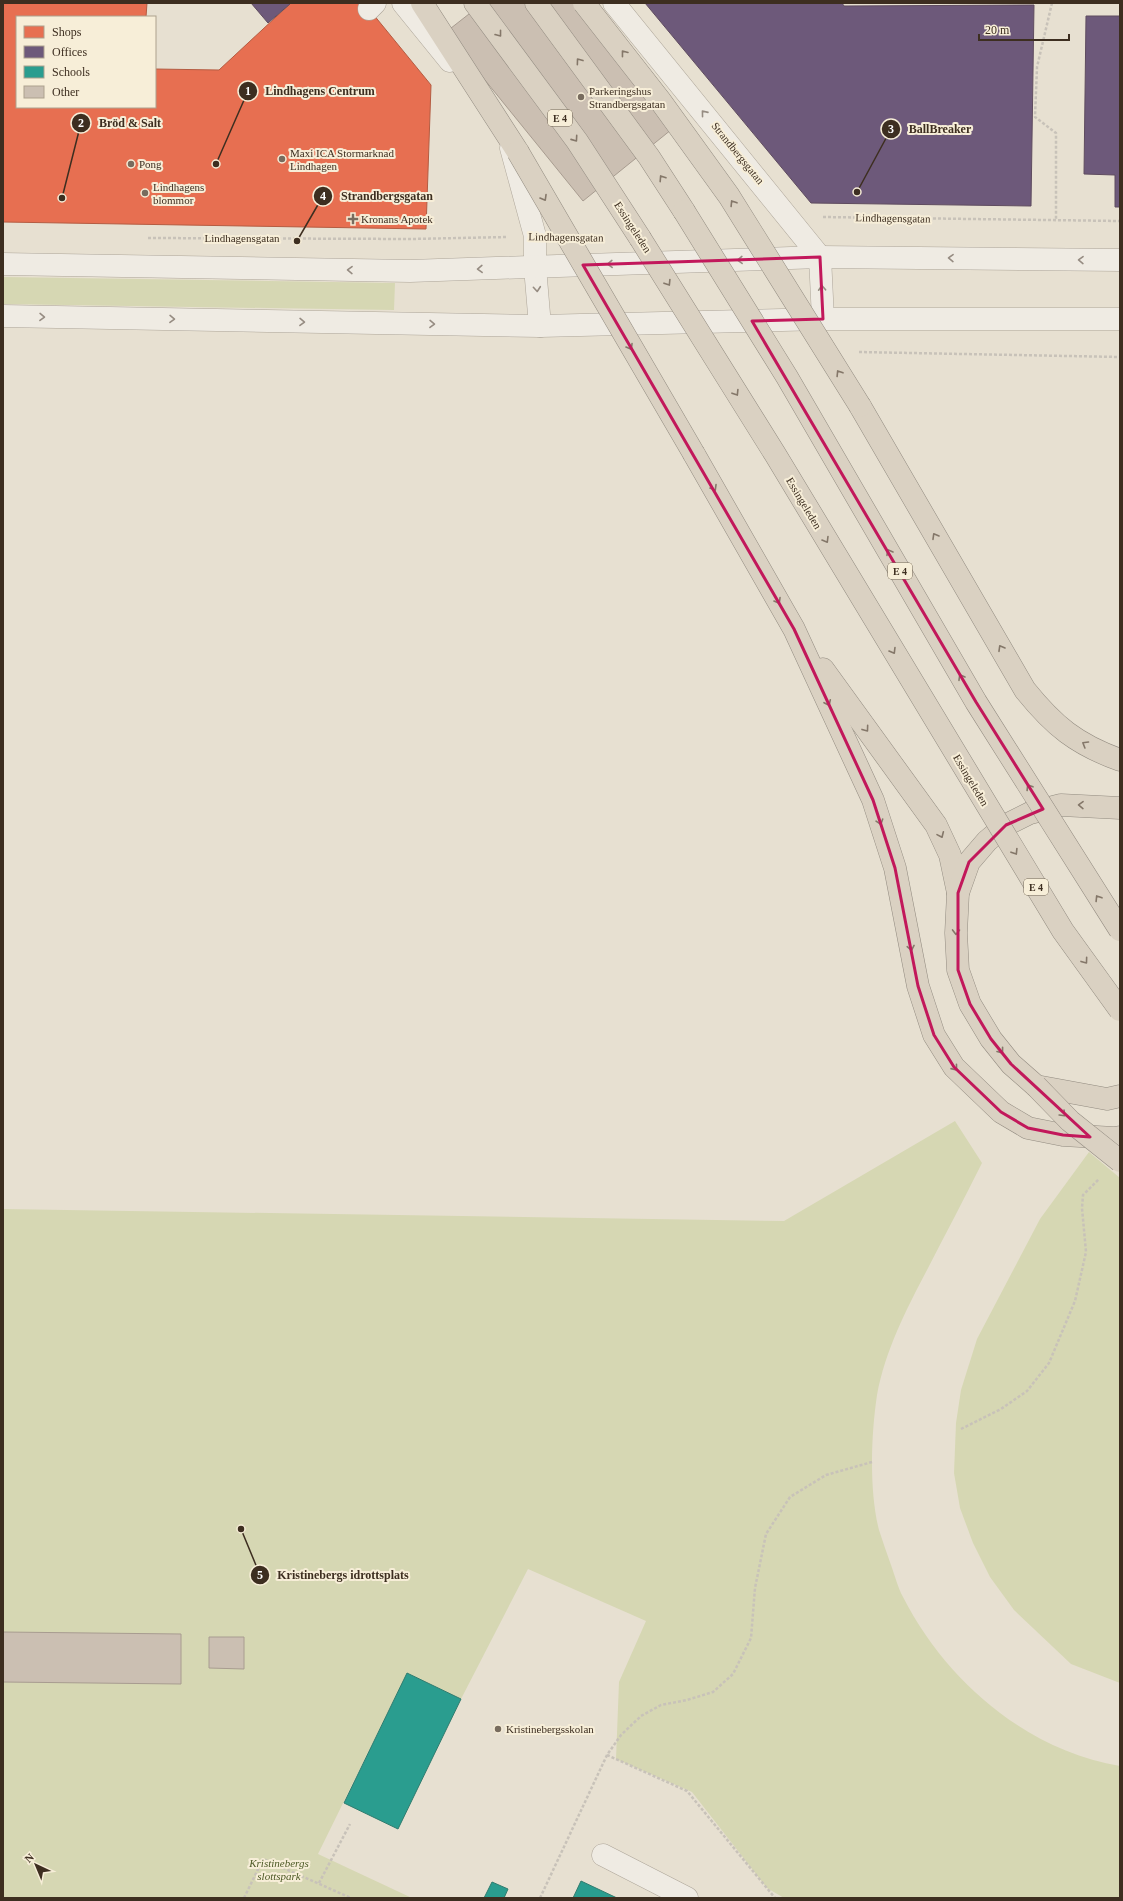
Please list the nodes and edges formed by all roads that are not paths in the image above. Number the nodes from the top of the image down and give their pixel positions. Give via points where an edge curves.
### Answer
1 (403, 3) edge
2 (422, 3) edge
3 (475, 3) edge
4 (536, 3) edge
5 (584, 3) edge
6 (614, 3) edge
7 (661, 59) junction
8 (644, 73) dead end
9 (820, 256) junction
10 (1120, 260) edge
11 (3, 264) edge
12 (535, 267) junction
13 (3, 316) edge
14 (823, 319) junction
15 (1120, 319) edge
16 (540, 326) junction
17 (794, 629) junction
18 (1120, 760) edge
19 (1120, 808) edge
20 (958, 893) junction
21 (1120, 930) edge
22 (1120, 1010) edge
23 (1036, 1086) junction
24 (1120, 1096) edge
25 (1120, 1137) edge
26 (1120, 1161) edge
27 (603, 1855) dead end
28 (687, 1898) edge

1 - 12 street via 467,82 513,151 535,236
2 -> 17 highway, bridge via 518,152
3 -> 22 highway, Essingeleden / E 4, bridge via 577,141 640,238 1063,931
21 -> 4 highway, E 4, bridge via 976,702 787,377 684,211 649,157
18 -> 5 highway, bridge via 1097,752 1068,734 1046,716 1025,690 860,406 729,196 659,99
6 - 7 street, Strandbergsgatan
7 - 8 street
9 -> 7 street, Strandbergsgatan
10 -> 9 street
9 -> 12 street
14 -> 9 street
12 -> 11 street via 410,271
12 -> 16 street
13 -> 16 street
14 - 15 street
14 - 16 street
17 -> 20 highway via 936,825 950,855
17 -> 25 highway via 873,800 895,868 918,986 934,1035 954,1067 1000,1112 1028,1128 1063,1136
19 -> 20 highway, bridge via 1061,805 1030,812 1006,825 987,841 969,862
20 -> 23 highway via 958,970 970,1004 1010,1064
23 - 24 highway via 1107,1099
23 -> 26 highway, bridge via 1070,1121
27 - 28 street

